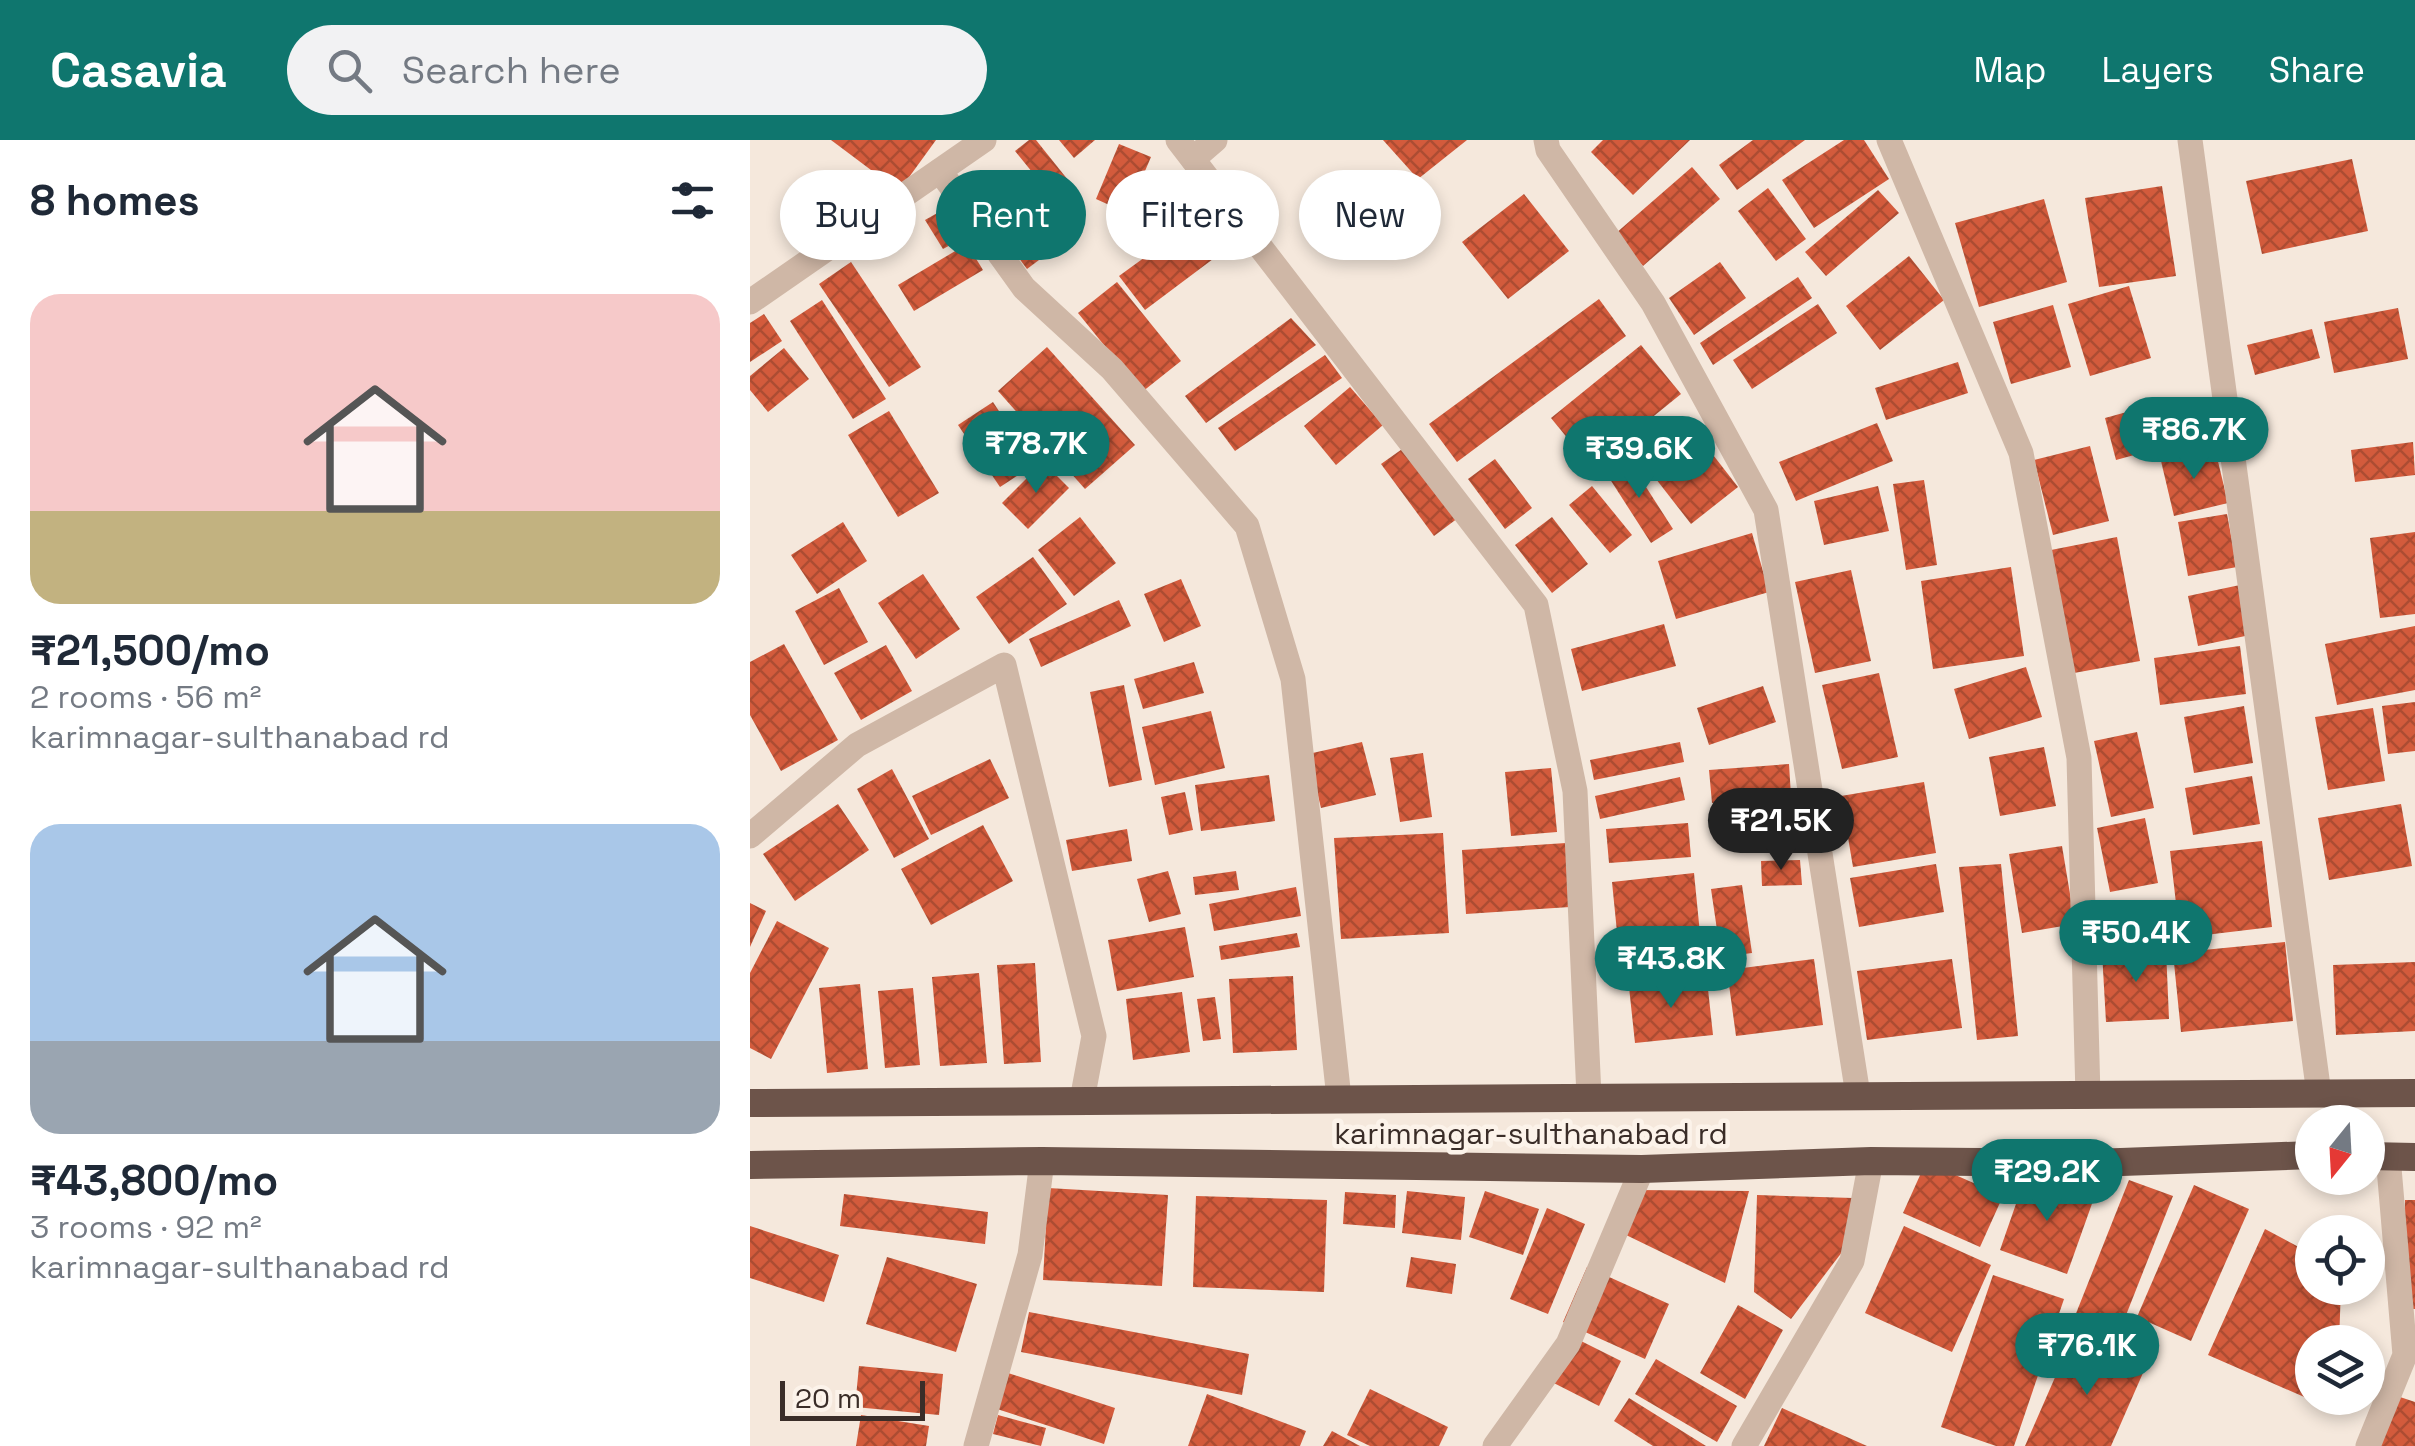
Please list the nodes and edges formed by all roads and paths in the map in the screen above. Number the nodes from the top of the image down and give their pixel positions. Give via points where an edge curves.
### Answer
1 (984, 140) edge
2 (1215, 140) edge
3 (1546, 140) edge
4 (1888, 140) edge
5 (2190, 140) edge
6 (1185, 150) edge
7 (941, 170) edge
8 (936, 174) edge
9 (1004, 260) edge
10 (750, 302) edge
11 (750, 836) edge
12 (2415, 1093) edge
13 (2319, 1094) junction
14 (1858, 1095) junction
15 (1589, 1096) junction
16 (2088, 1096) junction
17 (1339, 1098) junction
18 (1082, 1100) junction
19 (750, 1102) edge
20 (2295, 1156) edge
21 (2390, 1156) edge
22 (1871, 1160) junction
23 (1042, 1161) junction
24 (750, 1165) edge
25 (1642, 1169) junction
26 (976, 1446) edge
27 (1494, 1446) edge
28 (1744, 1446) edge
29 (2368, 1446) edge

1 - 7 street
2 - 6 street
3 - 14 street via 1653,303 1766,510
4 - 16 street via 2021,453 2079,758
5 - 13 street
6 - 15 street via 1536,605 1575,791
8 - 10 street
9 - 17 street via 1024,288 1112,369 1246,526 1293,679
11 - 18 street via 857,745 1004,665 1094,1036
12 - 13 highway
13 - 16 highway
14 - 15 highway
14 - 16 highway
15 - 17 highway
17 - 18 highway
18 - 19 highway
20 - 22 highway, karimnagar-sulthanabad rd via 2094,1163
21 - 29 street via 2405,1355
22 - 25 highway, karimnagar-sulthanabad rd
22 - 28 street via 1852,1261
23 - 24 highway, karimnagar-sulthanabad rd
23 - 25 highway, karimnagar-sulthanabad rd
23 - 26 street via 1030,1256
25 - 27 street via 1568,1344

